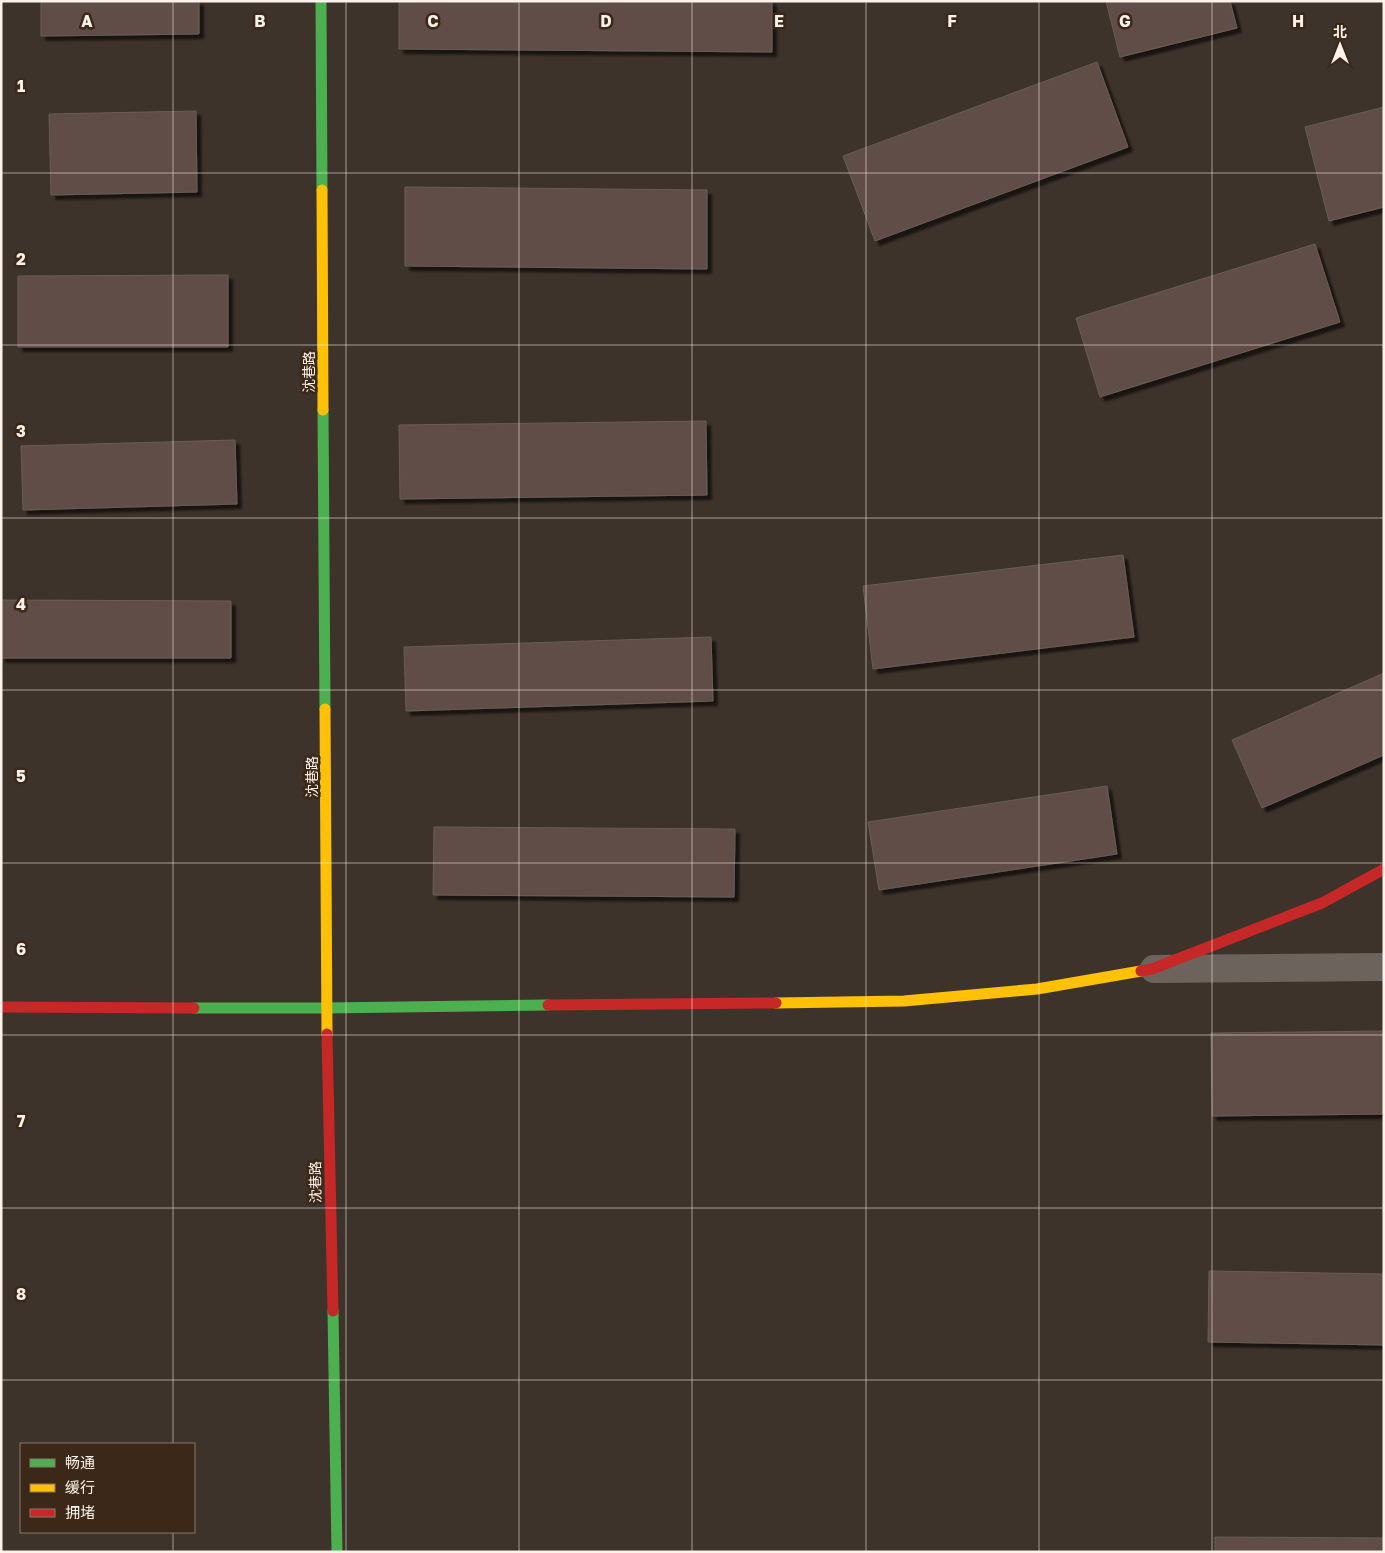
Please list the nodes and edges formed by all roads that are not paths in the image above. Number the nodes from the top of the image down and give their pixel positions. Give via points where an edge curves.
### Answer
1 (321, 1) edge
2 (1384, 868) edge
3 (1384, 967) edge
4 (1152, 969) junction
5 (1, 1007) edge
6 (327, 1008) junction
7 (337, 1552) edge

1 - 6 street, 沈巷路
2 - 4 street via 1322,903
3 - 4 street
4 - 6 street via 1037,989 904,1001
5 - 6 street
6 - 7 street, 沈巷路

